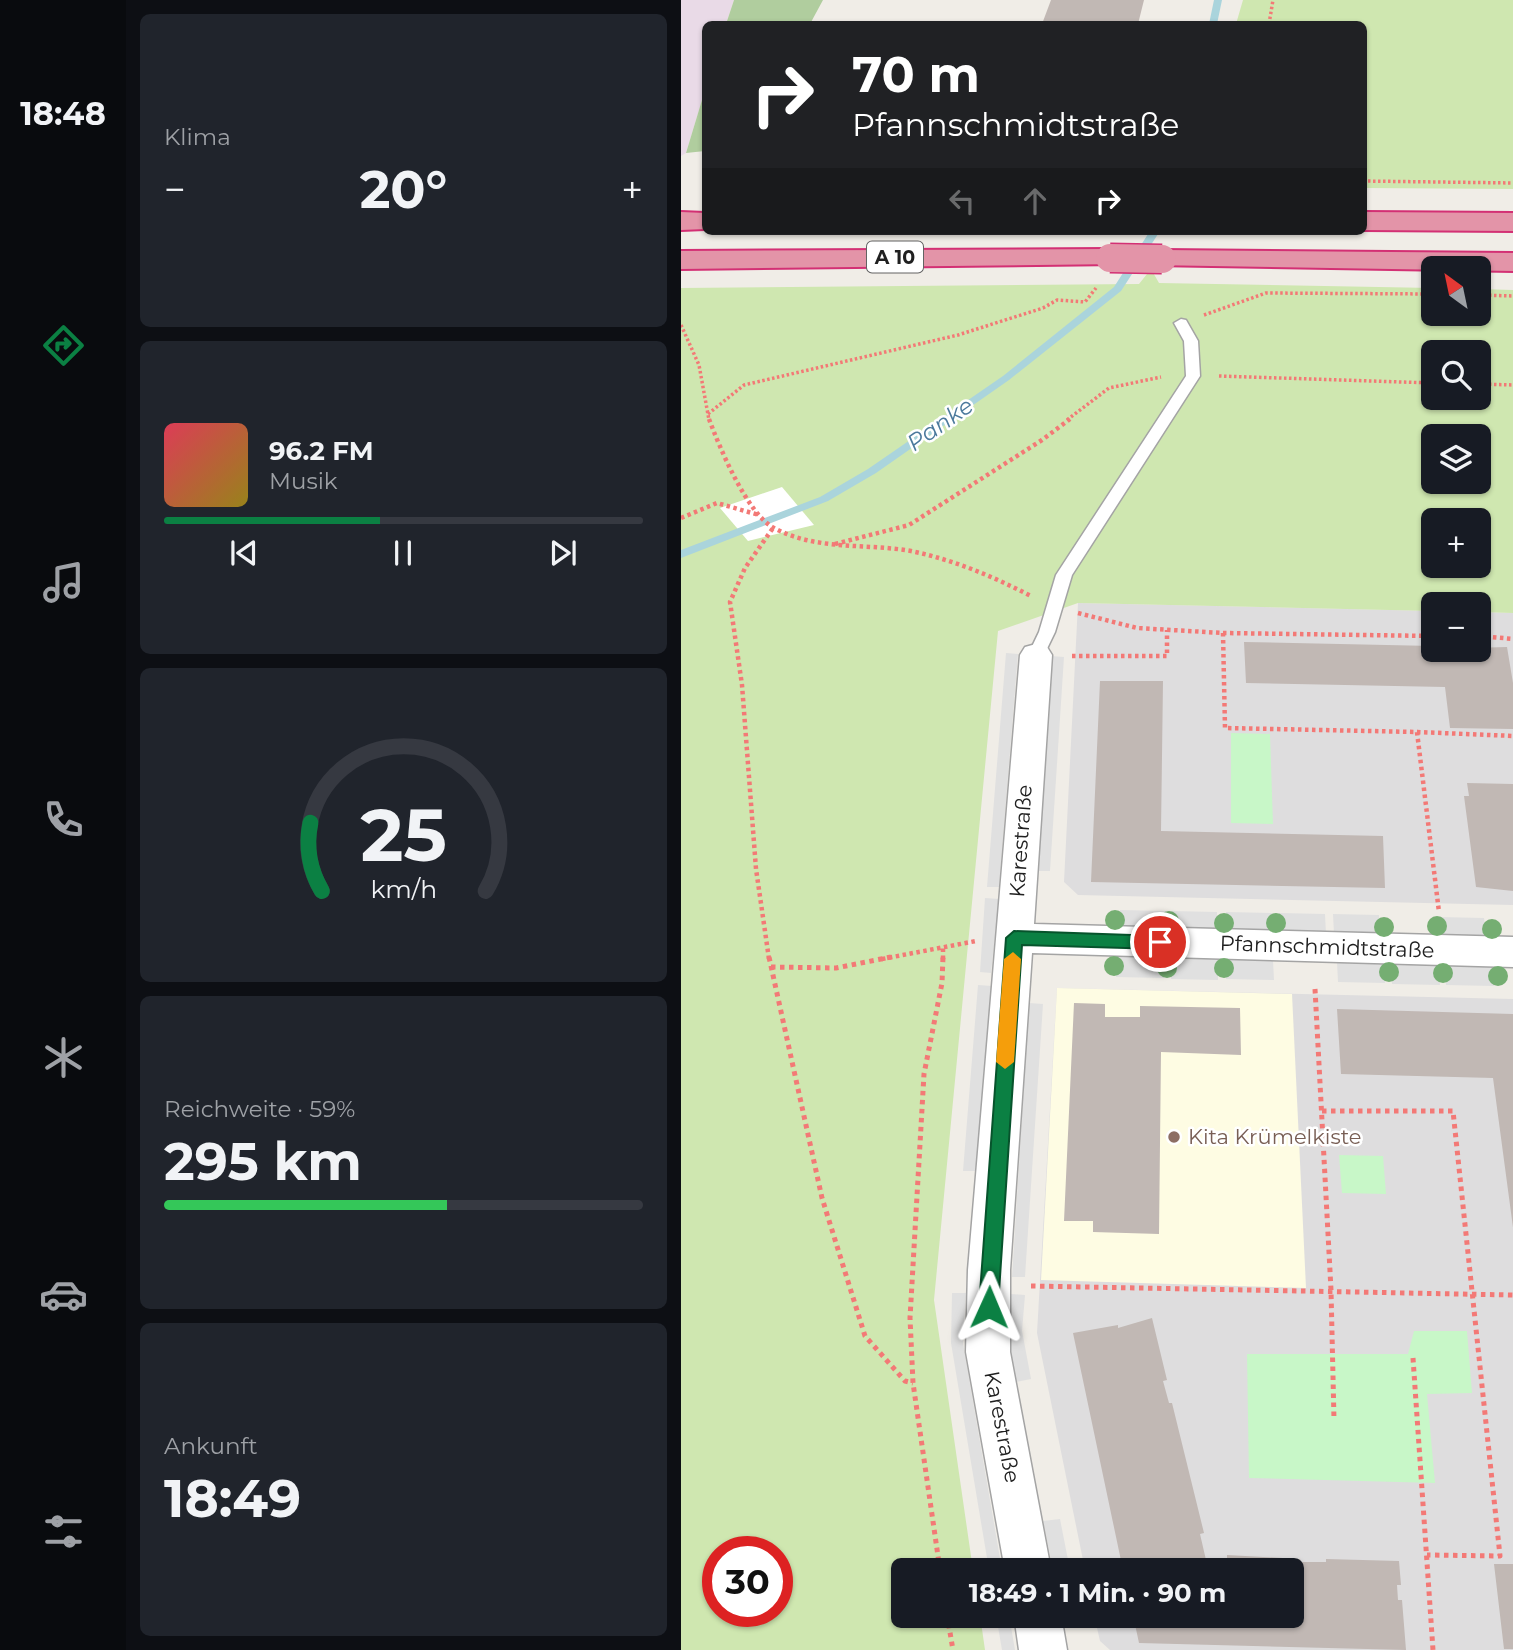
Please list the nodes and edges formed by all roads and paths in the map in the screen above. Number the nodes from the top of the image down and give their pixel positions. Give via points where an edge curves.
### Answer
1 (1273, 0) edge
2 (1270, 21) edge
3 (1367, 181) edge
4 (1513, 183) edge
5 (702, 220) edge
6 (681, 221) edge
7 (1367, 221) edge
8 (1513, 222) edge
9 (681, 260) edge
10 (1513, 262) edge
11 (1096, 288) dead end
12 (1421, 294) edge
13 (1491, 295) edge
14 (1513, 296) edge
15 (1181, 323) joint
16 (681, 325) edge
17 (1193, 376) junction
18 (1421, 383) edge
19 (1491, 384) edge
20 (1513, 385) edge
21 (707, 414) junction
22 (760, 516) junction
23 (681, 518) edge
24 (773, 528) junction
25 (830, 545) junction
26 (1053, 607) junction
27 (1167, 630) junction
28 (1223, 633) junction
29 (1421, 636) edge
30 (1491, 636) edge
31 (1512, 637) edge
32 (1052, 655) junction
33 (1417, 732) junction
34 (1513, 736) edge
35 (1439, 912) dead end
36 (1014, 938) junction
37 (976, 941) dead end
38 (943, 947) junction
39 (1513, 952) edge
40 (771, 967) junction
41 (1315, 989) dead end
42 (1322, 1111) junction
43 (1031, 1286) dead end
44 (1331, 1290) junction
45 (1473, 1294) junction
46 (1513, 1295) edge
47 (1413, 1358) dead end
48 (913, 1383) junction
49 (1334, 1420) dead end
50 (1427, 1555) junction
51 (938, 1558) edge
52 (1026, 1558) edge
53 (950, 1628) edge
54 (1039, 1628) edge
55 (953, 1650) edge
56 (1043, 1650) edge
57 (1433, 1650) edge

1 - 2 path
3 - 4 path
5 - 6 highway
7 - 8 highway
9 - 10 highway, A 10, bridge
11 - 21 path via 1085,302 1057,300 958,335 744,385
12 - 15 path via 1265,293
13 - 14 path
15 - 17 lane via 1191,341
16 - 21 path via 699,365
17 - 18 path
17 - 25 path via 1163,376 1109,388 1042,440 909,525
17 - 26 lane via 1064,575
19 - 20 path
21 - 22 path via 725,461
22 - 23 path via 717,503
22 - 24 path
24 - 25 path
24 - 40 path via 745,568 730,610 742,685 756,869
25 - 26 path via 909,551 978,569
26 - 27 path via 1137,628
26 - 32 lane via 1047,632
27 - 28 path
27 - 32 path via 1167,656
28 - 29 path
28 - 33 path via 1225,728
30 - 31 path
32 - 36 street, Karestraße
33 - 34 path
33 - 35 path
36 - 39 street, Pfannschmidtstraße
36 - 52 street, Karestraße via 989,1270 988,1352
37 - 38 path
38 - 40 path via 836,968
38 - 48 path via 942,983 924,1074 910,1318
40 - 48 path via 822,1198 865,1336 905,1381
41 - 42 path
42 - 44 path
42 - 45 path via 1453,1111
43 - 44 path
44 - 45 path
44 - 49 path
45 - 46 path
45 - 50 path via 1500,1556
47 - 50 path
48 - 51 path
50 - 57 path
53 - 55 path
54 - 56 street

